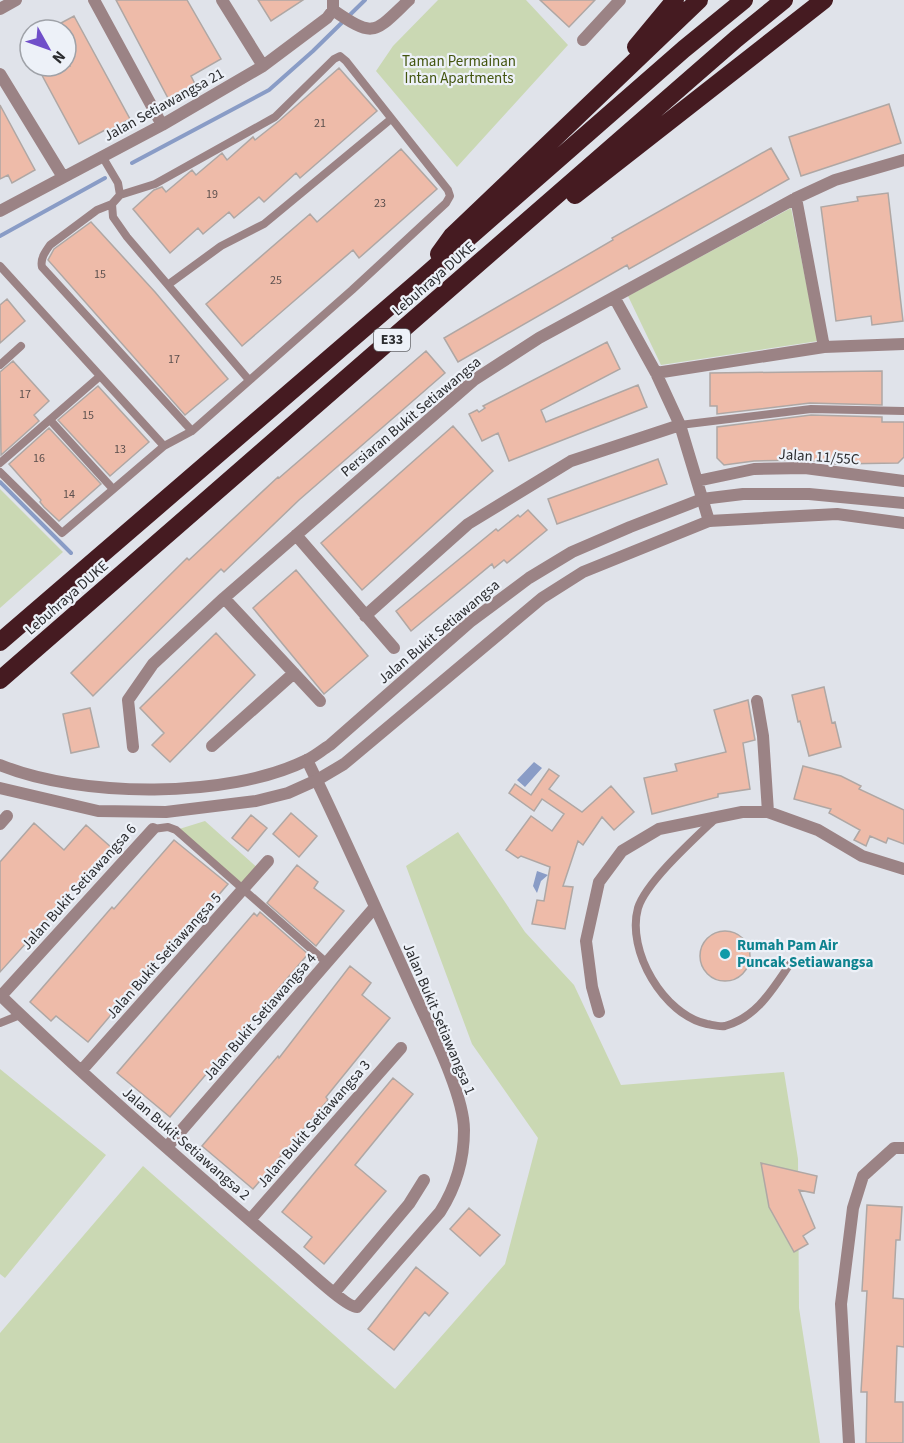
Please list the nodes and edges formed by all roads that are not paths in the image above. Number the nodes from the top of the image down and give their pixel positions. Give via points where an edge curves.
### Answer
1 (16, 0) edge
2 (94, 0) edge
3 (222, 0) edge
4 (409, 0) edge
5 (620, 0) edge
6 (675, 0) edge
7 (699, 0) edge
8 (744, 0) edge
9 (784, 0) edge
10 (824, 0) edge
11 (336, 8) edge
12 (0, 9) edge
13 (583, 40) dead end
14 (263, 66) junction
15 (0, 74) edge
16 (391, 119) junction
17 (575, 119) junction
18 (162, 125) junction
19 (904, 160) edge
20 (105, 161) junction
21 (63, 177) junction
22 (120, 195) junction
23 (796, 198) junction
24 (112, 204) junction
25 (0, 211) edge
26 (0, 266) edge
27 (419, 281) junction
28 (169, 284) junction
29 (614, 297) junction
30 (440, 298) junction
31 (904, 344) edge
32 (21, 346) dead end
33 (824, 347) junction
34 (0, 365) edge
35 (656, 373) junction
36 (99, 376) junction
37 (249, 380) junction
38 (904, 411) edge
39 (50, 420) junction
40 (680, 425) junction
41 (192, 431) junction
42 (164, 446) junction
43 (0, 463) edge
44 (0, 472) edge
45 (903, 477) edge
46 (697, 481) junction
47 (113, 489) junction
48 (702, 499) junction
49 (904, 503) edge
50 (709, 521) junction
51 (904, 523) edge
52 (296, 535) junction
53 (224, 598) junction
54 (365, 616) junction
55 (0, 642) edge
56 (394, 648) dead end
57 (294, 673) junction
58 (0, 680) edge
59 (757, 700) dead end
60 (320, 701) dead end
61 (212, 746) dead end
62 (133, 747) dead end
63 (307, 760) junction
64 (0, 765) edge
65 (317, 780) junction
66 (0, 788) edge
67 (768, 812) junction
68 (717, 817) junction
69 (153, 829) joint
70 (268, 861) dead end
71 (904, 869) edge
72 (243, 890) junction
73 (375, 907) junction
74 (327, 963) junction
75 (790, 964) dead end
76 (0, 996) edge
77 (599, 1012) dead end
78 (20, 1015) junction
79 (0, 1023) edge
80 (401, 1048) dead end
81 (81, 1071) junction
82 (167, 1147) junction
83 (904, 1148) edge
84 (424, 1180) dead end
85 (250, 1220) junction
86 (334, 1293) junction
87 (357, 1307) joint
88 (849, 1443) edge

1 - 12 street
2 - 18 street
3 - 14 street
4 - 11 street, Jalan Setiawangsa 21 via 374,30 355,25
5 - 13 street
6 - 17 highway
7 - 17 highway
8 - 27 highway, Lebuhraya DUKE / E33
9 - 30 highway, Lebuhraya DUKE / E33
10 - 30 highway
11 - 14 street, Jalan Setiawangsa 21
14 - 18 street, Jalan Setiawangsa 21
15 - 21 street
16 - 22 lane via 340,56 275,117 155,184
16 - 28 lane via 264,224 222,246
16 - 37 lane via 450,196 352,290
17 - 27 highway via 452,236
18 - 20 street, Jalan Setiawangsa 21
19 - 23 street, Persiaran Bukit Setiawangsa via 835,180
20 - 21 street, Jalan Setiawangsa 21
20 - 22 lane via 118,183
21 - 25 street, Jalan Setiawangsa 21
22 - 24 lane
23 - 29 street, Persiaran Bukit Setiawangsa
23 - 33 street
24 - 28 lane via 113,217 122,230
24 - 41 lane via 97,210 50,245 40,262
26 - 36 lane
27 - 55 highway, Lebuhraya DUKE / E33
28 - 37 lane
29 - 35 street
29 - 52 street, Persiaran Bukit Setiawangsa via 474,380
30 - 58 highway, Lebuhraya DUKE / E33
31 - 33 street
32 - 34 lane
33 - 35 street
35 - 40 street
36 - 39 lane
36 - 42 lane
37 - 41 lane
38 - 40 lane via 811,409
39 - 43 lane
39 - 47 lane
40 - 46 street
40 - 54 street via 571,461 468,524
41 - 42 lane
42 - 47 lane
44 - 47 lane via 62,533
45 - 46 street, Jalan 11/55C via 805,468 754,469
46 - 48 street
48 - 49 street, Jalan Bukit Setiawangsa via 743,494 809,494
48 - 50 street
48 - 63 street, Jalan Bukit Setiawangsa via 572,552 529,578 470,622 330,745
50 - 51 street via 837,514
50 - 65 street via 583,572 542,598 344,764
52 - 53 street, Persiaran Bukit Setiawangsa
52 - 54 street
53 - 57 street
53 - 62 street, Persiaran Bukit Setiawangsa via 153,664 128,700
54 - 56 street
57 - 60 street
57 - 61 street
59 - 67 street
63 - 64 street, Jalan Bukit Setiawangsa via 231,783 155,789 96,788 20,773
63 - 65 street, Jalan Bukit Setiawangsa 1
65 - 66 street via 256,801 166,812 98,811
65 - 73 street, Jalan Bukit Setiawangsa 1
67 - 68 street
67 - 71 street via 818,830 862,856
68 - 75 lane via 654,882 638,908 636,943 646,969 664,996 681,1012 700,1022 723,1027 750,1016
68 - 77 street via 659,829 622,851 598,882 586,941
69 - 72 lane, Jalan Bukit Setiawangsa 6 via 176,830
69 - 76 street, Jalan Bukit Setiawangsa 6
70 - 72 street, Jalan Bukit Setiawangsa 5
72 - 74 lane, Jalan Bukit Setiawangsa 6
72 - 81 street, Jalan Bukit Setiawangsa 5
73 - 74 street, Jalan Bukit Setiawangsa 4
73 - 87 street, Jalan Bukit Setiawangsa 1 via 432,1032 458,1098 464,1129 459,1170 451,1194 440,1212
74 - 82 street, Jalan Bukit Setiawangsa 4
76 - 78 street, Jalan Bukit Setiawangsa 2
78 - 79 lane
78 - 81 street, Jalan Bukit Setiawangsa 2
80 - 85 street, Jalan Bukit Setiawangsa 3
81 - 82 street, Jalan Bukit Setiawangsa 2
82 - 85 street, Jalan Bukit Setiawangsa 2
83 - 88 street via 894,1148 863,1176 853,1208 841,1304
84 - 86 street via 409,1204
85 - 86 street, Jalan Bukit Setiawangsa 2
86 - 87 street, Jalan Bukit Setiawangsa 2 via 351,1307

